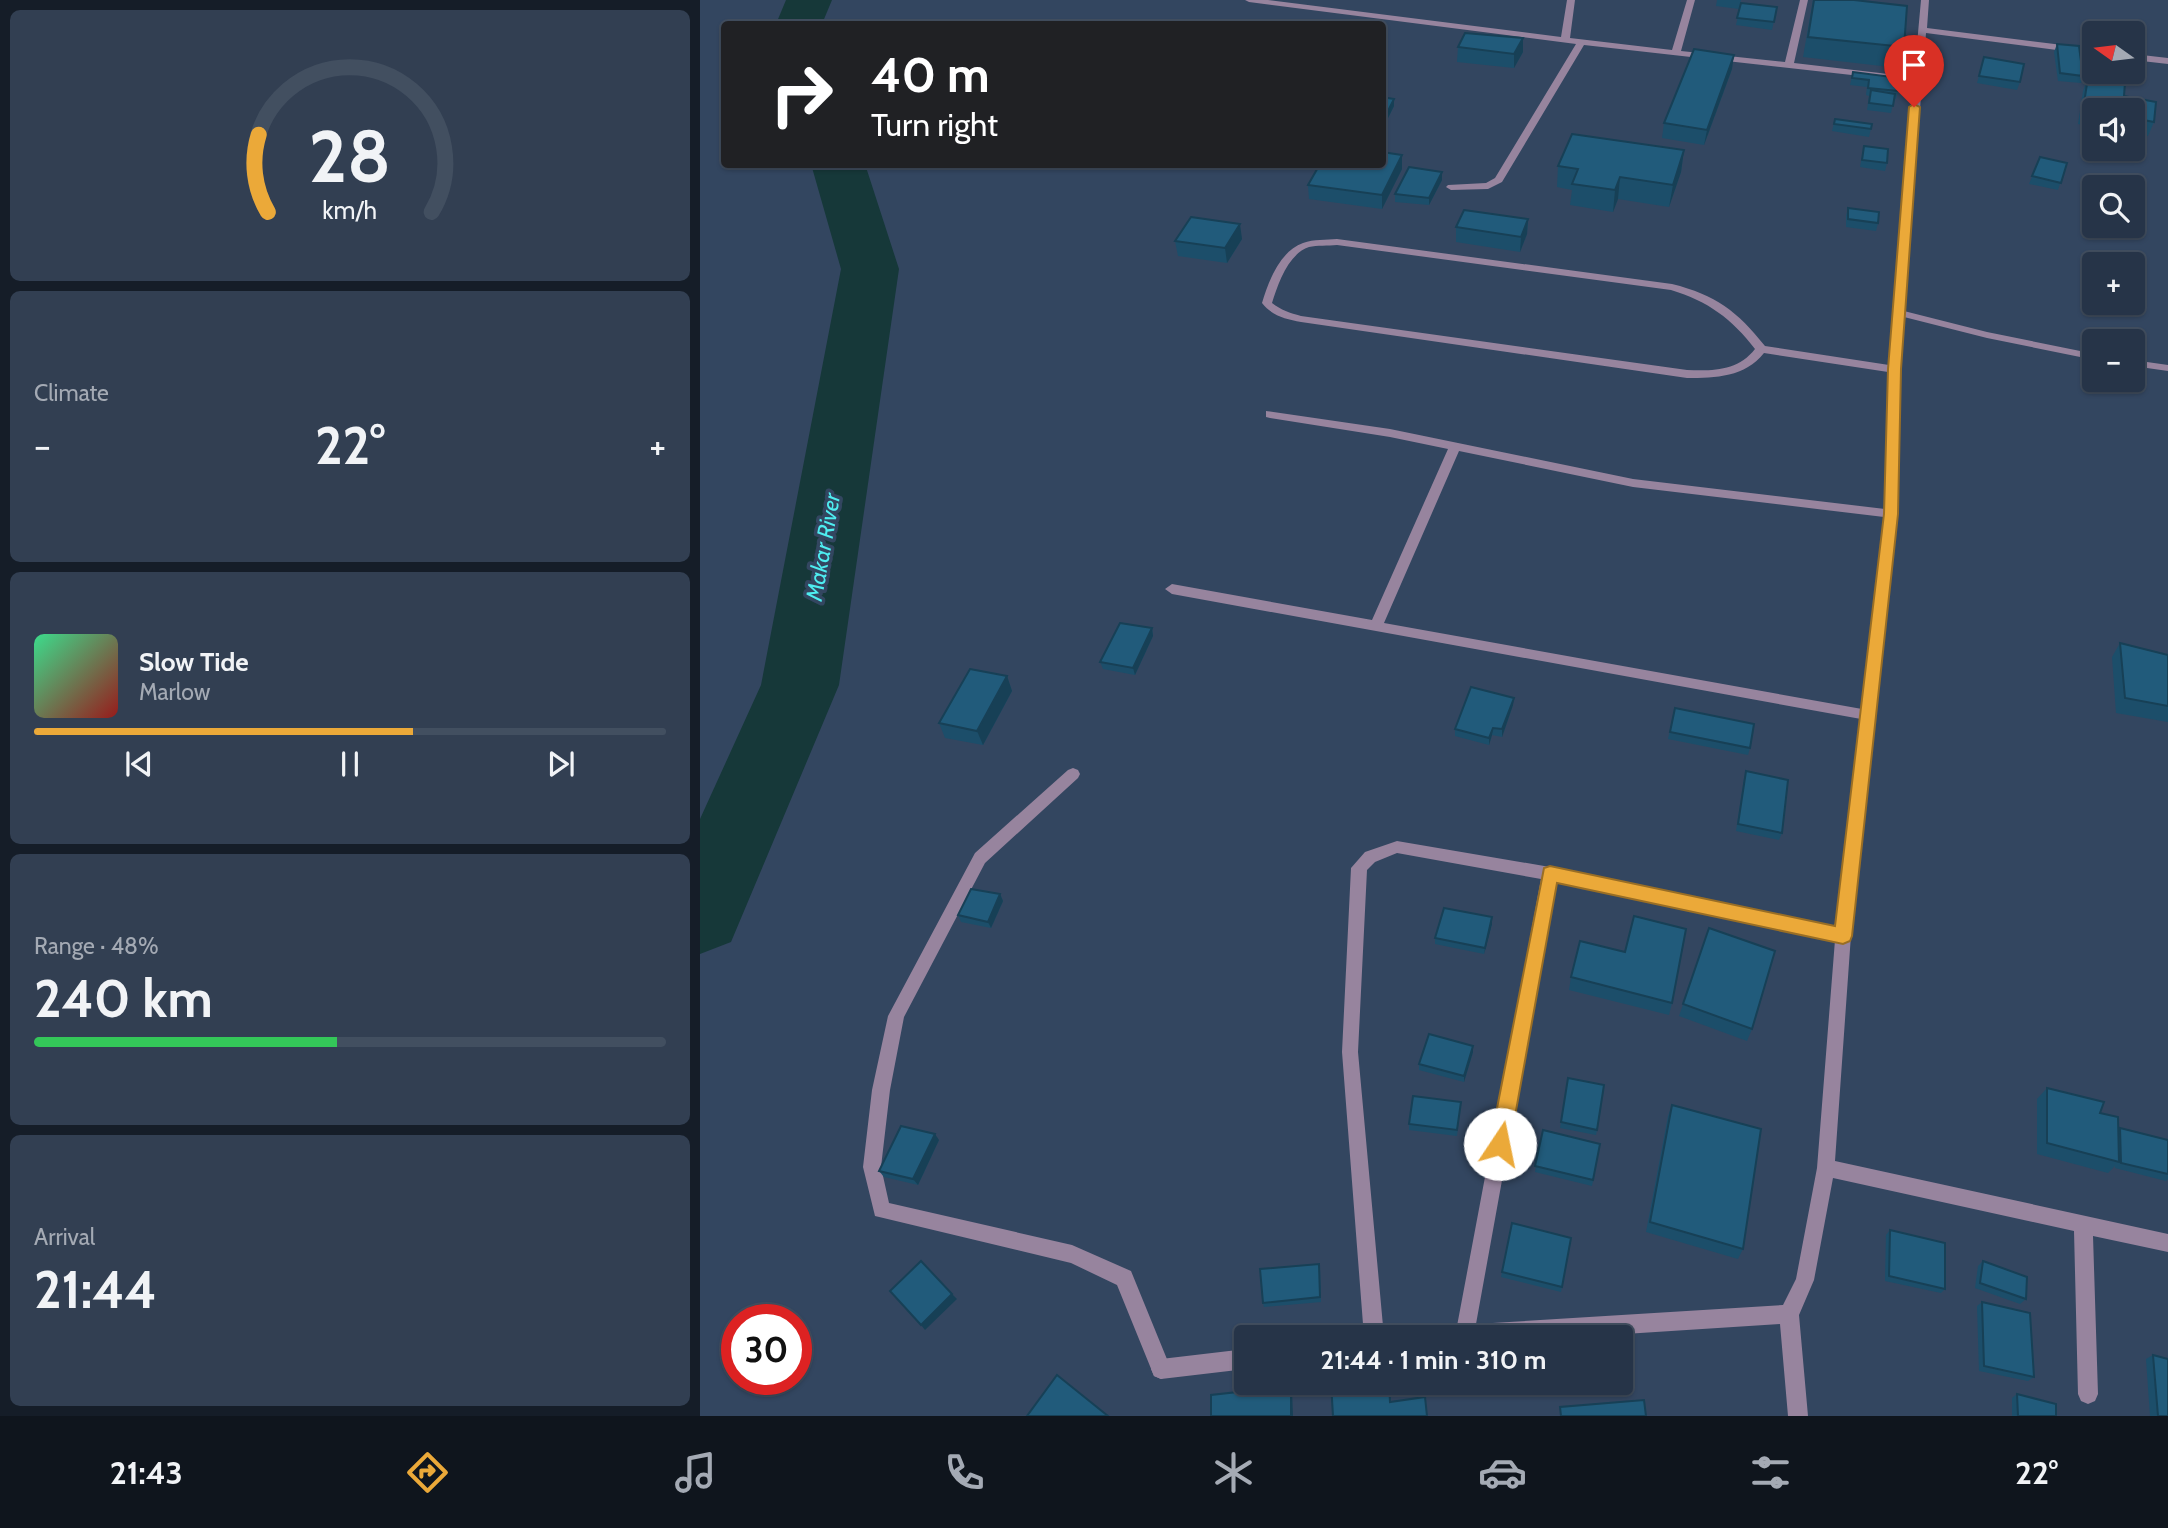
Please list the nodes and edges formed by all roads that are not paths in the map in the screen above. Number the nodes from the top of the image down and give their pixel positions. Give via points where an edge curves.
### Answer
1 (1249, 0) edge
2 (1571, 0) edge
3 (1691, 0) edge
4 (1804, 0) edge
5 (1926, 0) edge
6 (1923, 30) junction
7 (1565, 40) junction
8 (1581, 42) junction
9 (2082, 50) edge
10 (1676, 52) junction
11 (2146, 58) edge
12 (2168, 61) edge
13 (1789, 66) junction
14 (1917, 80) junction
15 (1451, 187) dead end
16 (1900, 313) junction
17 (1761, 349) junction
18 (2082, 354) edge
19 (2145, 365) edge
20 (2168, 368) edge
21 (1894, 369) junction
22 (1270, 414) dead end
23 (1455, 446) junction
24 (1891, 514) junction
25 (1172, 589) dead end
26 (1376, 626) junction
27 (1867, 715) junction
28 (1073, 774) dead end
29 (1550, 874) junction
30 (1843, 936) junction
31 (1826, 1168) junction
32 (2083, 1225) junction
33 (2168, 1243) edge
34 (1789, 1314) junction
35 (1373, 1325) edge
36 (1466, 1325) edge
37 (1601, 1325) edge
38 (1234, 1360) edge
39 (2088, 1394) dead end
40 (1798, 1416) edge

1 - 7 street
2 - 7 street
3 - 10 street
4 - 13 street
5 - 6 street
6 - 9 street
6 - 14 street
7 - 8 street
8 - 10 street
8 - 15 street via 1499,180 1488,186
10 - 13 street
11 - 12 street
13 - 14 street
14 - 16 street
16 - 18 street
16 - 21 street
17 - 17 street via 1732,313 1714,301 1672,287 1337,242 1303,247 1292,254 1267,303 1286,316 1301,319 1687,374 1736,370 1754,361
17 - 21 street
19 - 20 street
21 - 24 street
22 - 23 street
23 - 24 street via 1633,483
23 - 26 street
24 - 27 street
25 - 26 street
26 - 27 street
27 - 30 street
28 - 38 street via 980,858 896,1016 881,1090 873,1167 881,1210 1072,1254 1124,1278 1161,1369
29 - 30 street
29 - 35 street via 1397,847 1370,857 1359,868 1350,1052
29 - 36 street
30 - 31 street
31 - 32 street
31 - 34 street via 1805,1280
32 - 33 street
32 - 39 street
34 - 37 street
34 - 40 street

